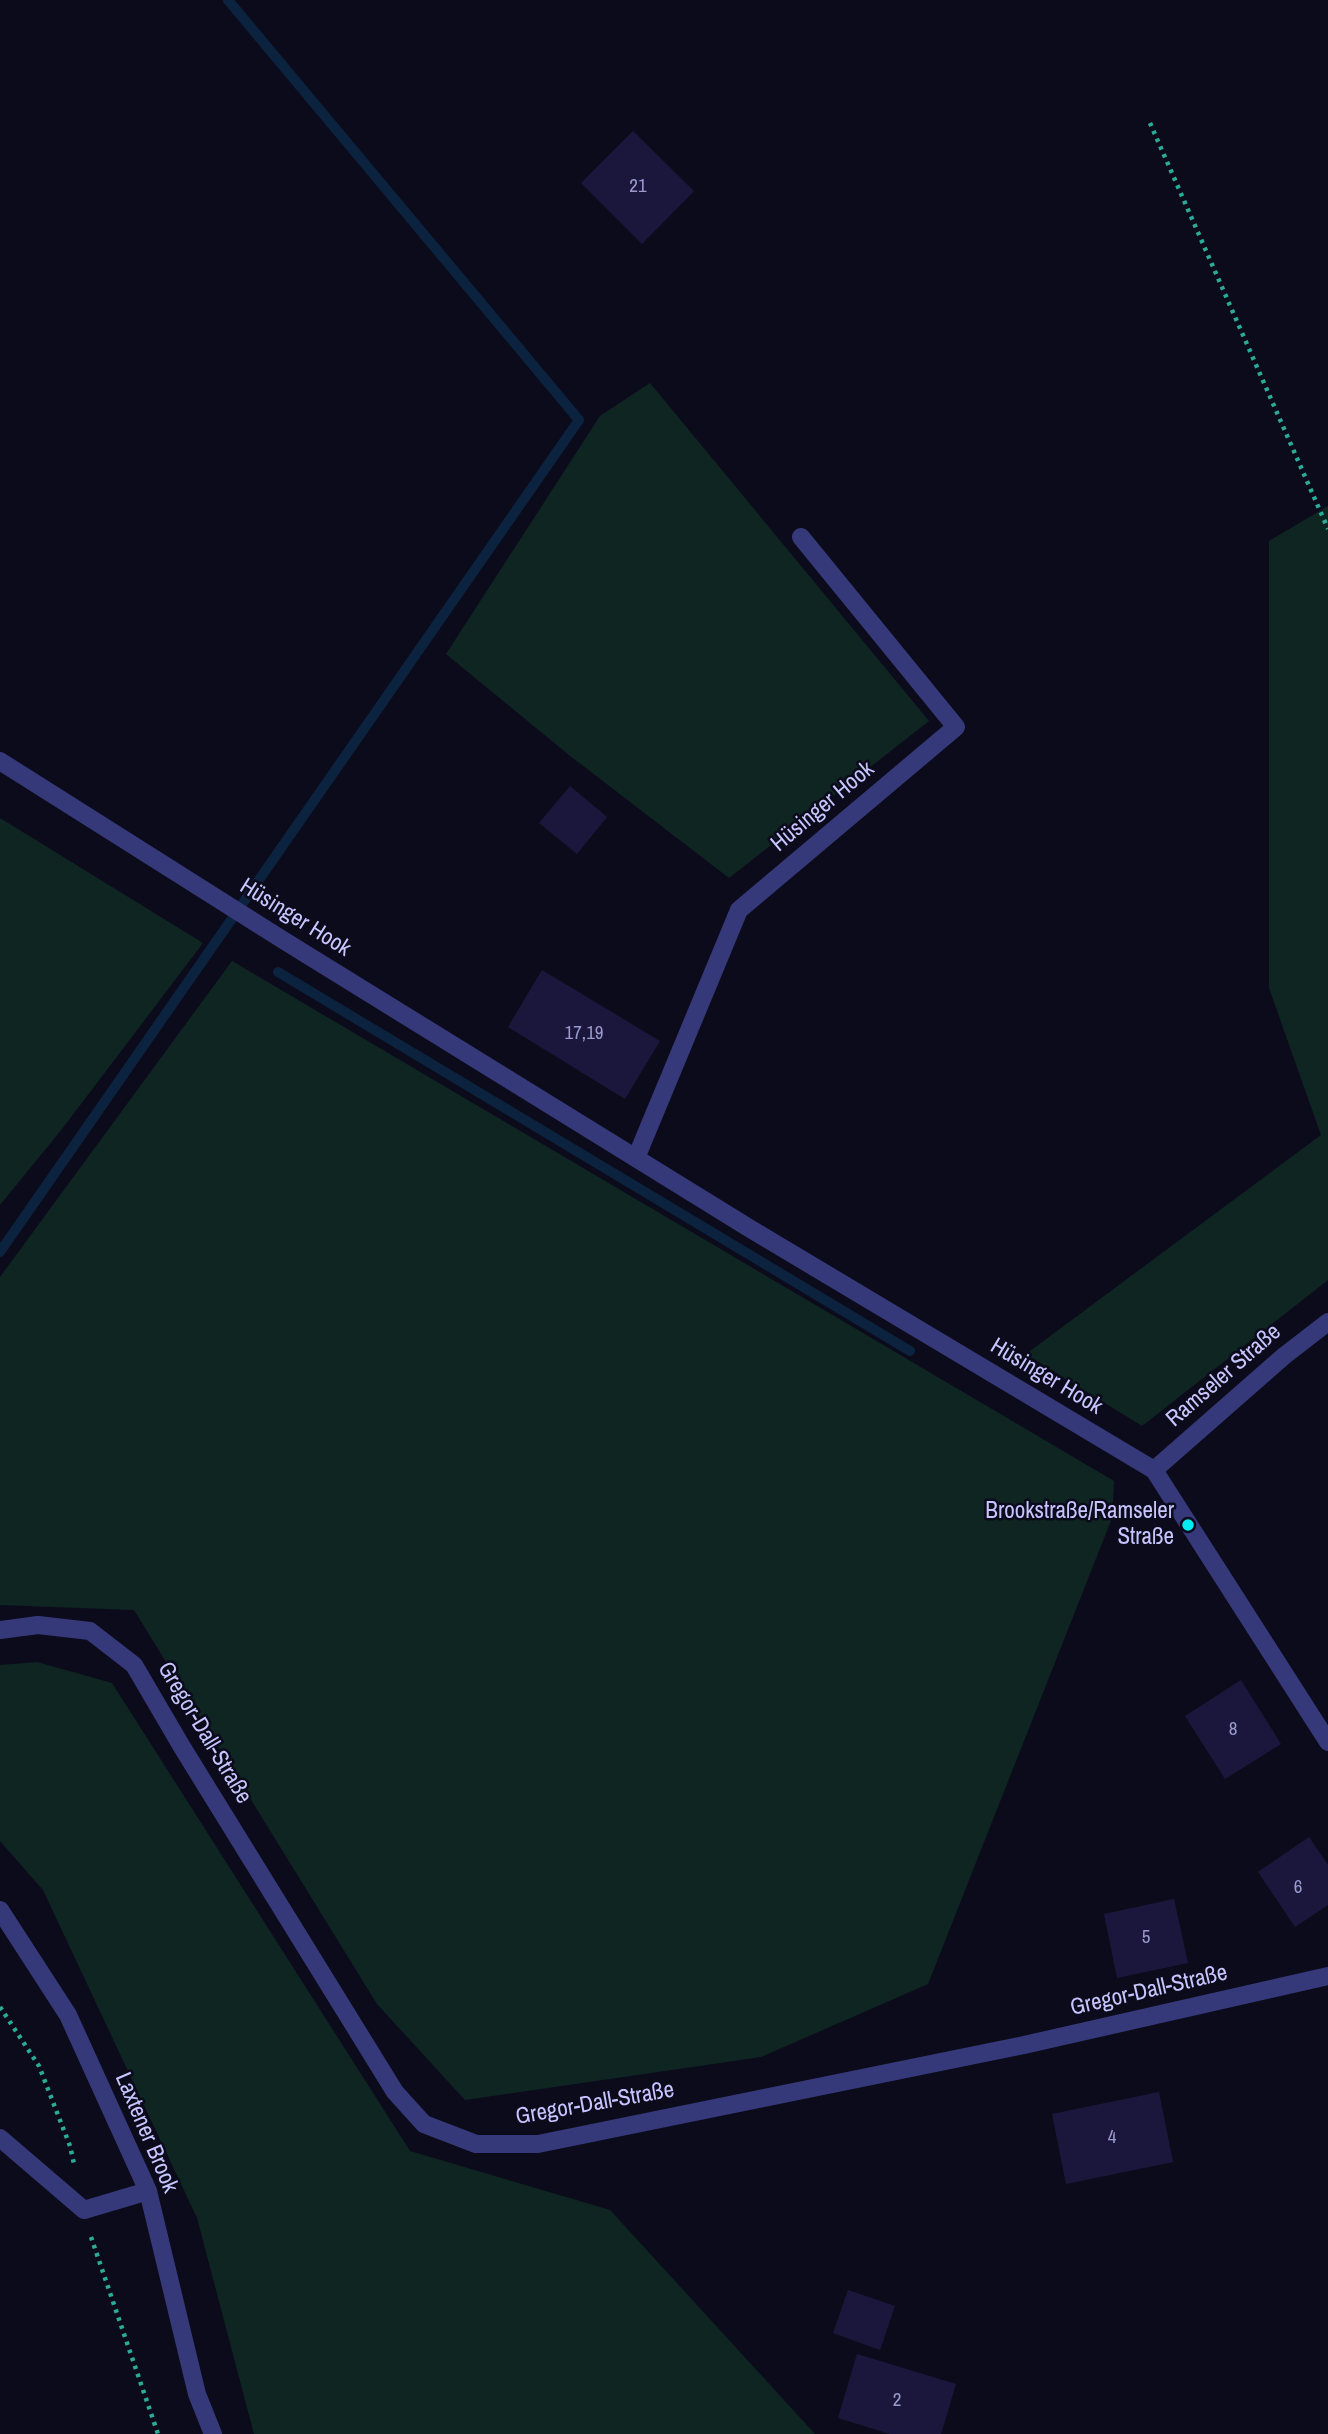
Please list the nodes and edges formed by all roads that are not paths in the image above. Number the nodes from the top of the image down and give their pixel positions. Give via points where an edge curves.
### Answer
1 (801, 537) dead end
2 (0, 761) edge
3 (636, 1158) junction
4 (1328, 1322) edge
5 (1154, 1469) junction
6 (0, 1630) edge
7 (1328, 1742) edge
8 (0, 1910) edge
9 (1328, 1976) edge
10 (0, 2138) edge
11 (148, 2191) junction
12 (213, 2434) edge

1 - 3 street, Hüsinger Hook via 956,727 739,910
2 - 3 street, Hüsinger Hook
3 - 5 street, Hüsinger Hook
4 - 5 street, Ramseler Straße
5 - 7 street, Hüsinger Hook
6 - 9 street, Gregor-Dall-Straße via 38,1625 89,1631 134,1665 395,2091 424,2124 476,2144 538,2144 1024,2045
8 - 11 street, Laxtener Brook via 68,2014
10 - 11 street via 84,2210
11 - 12 street, Laxtener Brook via 197,2394

